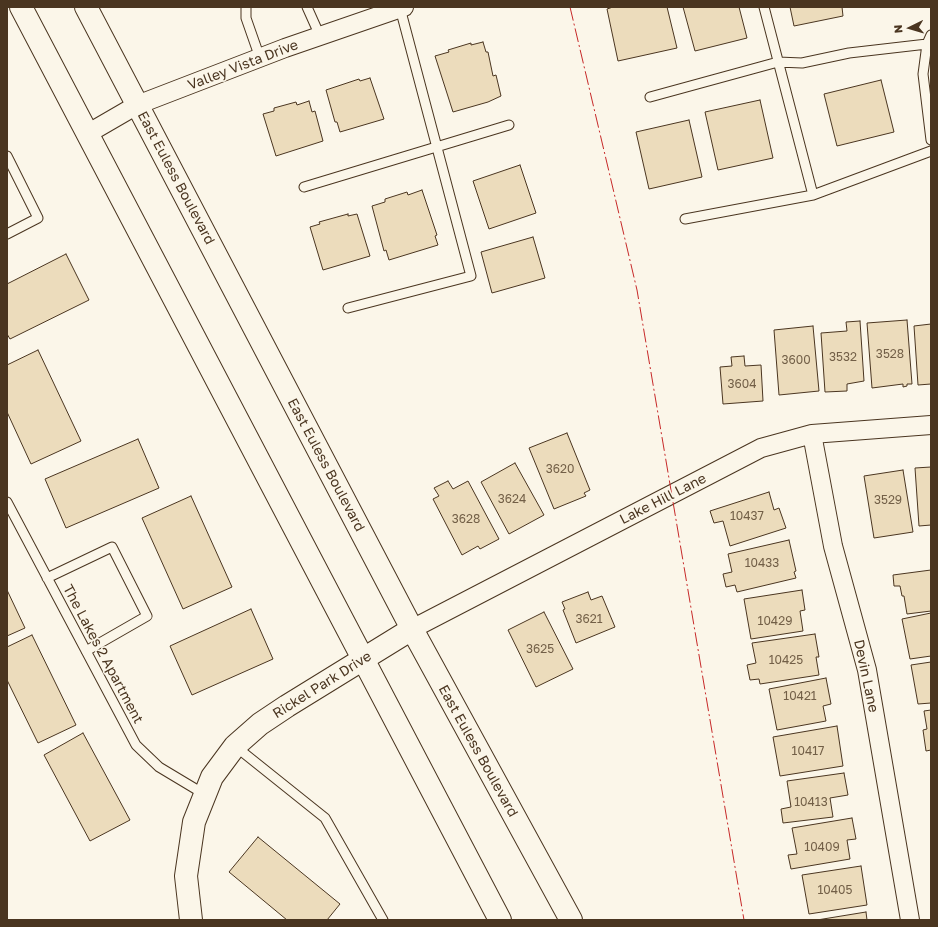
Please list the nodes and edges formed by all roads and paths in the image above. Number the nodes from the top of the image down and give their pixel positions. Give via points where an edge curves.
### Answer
1 (21, 7) edge
2 (86, 7) edge
3 (246, 7) edge
4 (307, 7) edge
5 (764, 7) edge
6 (402, 8) edge
7 (931, 35) edge
8 (320, 36) junction
9 (927, 44) junction
10 (260, 58) junction
11 (778, 62) junction
12 (650, 97) dead end
13 (137, 105) junction
14 (509, 126) dead end
15 (88, 134) junction
16 (931, 140) edge
17 (437, 147) junction
18 (931, 151) edge
19 (7, 156) edge
20 (304, 187) dead end
21 (813, 195) junction
22 (685, 219) dead end
23 (7, 234) edge
24 (348, 308) dead end
25 (931, 425) edge
26 (812, 434) junction
27 (7, 502) edge
28 (47, 578) junction
29 (412, 629) junction
30 (86, 651) junction
31 (364, 658) junction
32 (235, 746) junction
33 (204, 794) junction
34 (191, 920) edge
35 (383, 920) edge
36 (500, 920) edge
37 (570, 920) edge
38 (910, 920) edge

1 - 15 main road
2 - 13 main road, East Euless Boulevard
3 - 10 lane via 246,18
4 - 8 lane
5 - 11 lane
6 - 8 street, Valley Vista Drive
6 - 17 lane
7 - 9 lane
8 - 10 street, Valley Vista Drive
9 - 11 lane via 849,53 802,63
9 - 16 lane via 923,74
10 - 13 street, Valley Vista Drive
11 - 12 lane
11 - 21 lane
13 - 15 street, Valley Vista Drive
13 - 29 main road, East Euless Boulevard
14 - 17 lane
15 - 31 main road
17 - 20 lane
17 - 24 lane via 471,276
18 - 21 lane
19 - 23 lane via 38,218
21 - 22 lane
25 - 26 street, Lake Hill Lane
26 - 29 street, Lake Hill Lane via 761,448
26 - 38 street, Devin Lane via 833,546 867,670
27 - 28 lane, The Lakes 2 Apartment
28 - 30 lane, The Lakes 2 Apartment
28 - 30 lane via 112,547 148,616
29 - 31 main road, Rickel Park Drive
29 - 37 main road, East Euless Boulevard
30 - 33 lane, The Lakes 2 Apartment via 136,745 159,767
31 - 32 main road, Rickel Park Drive via 260,724
31 - 36 main road
32 - 33 main road, Rickel Park Drive via 212,777
32 - 35 lane via 325,818
33 - 34 main road, Rickel Park Drive via 194,822 186,876

